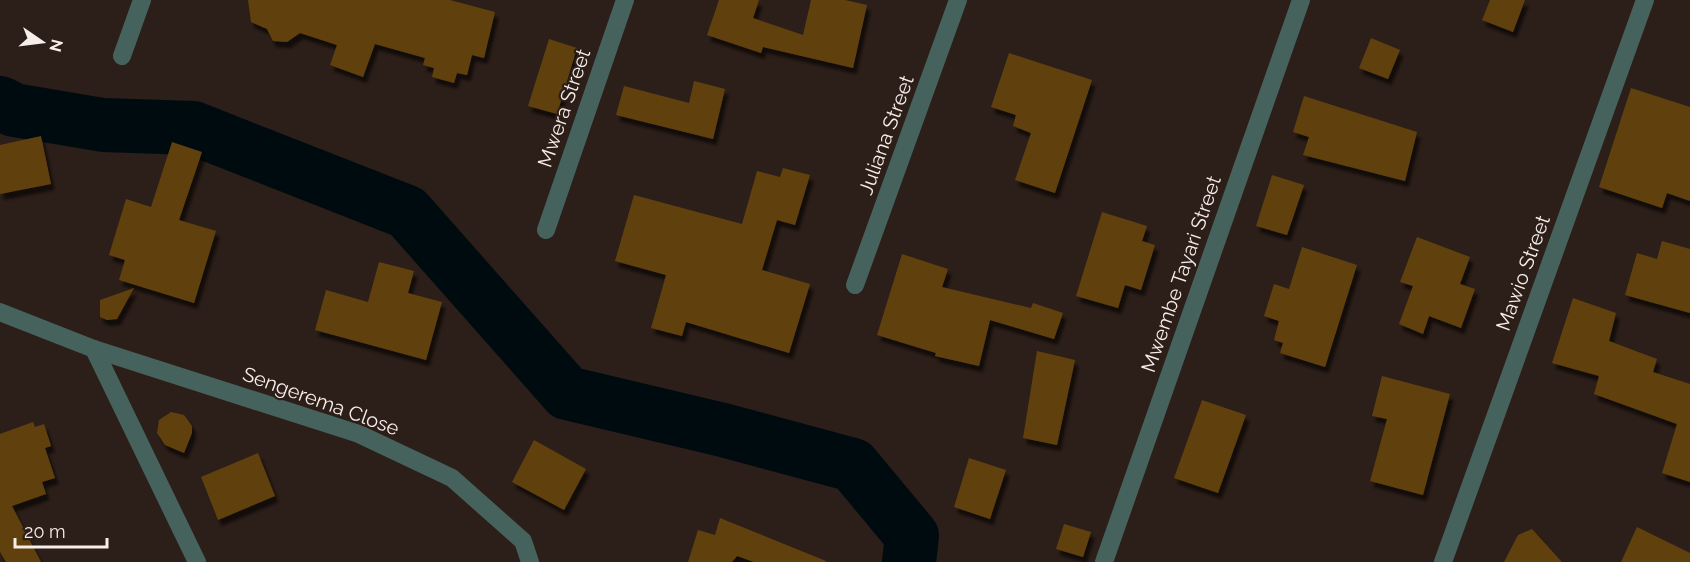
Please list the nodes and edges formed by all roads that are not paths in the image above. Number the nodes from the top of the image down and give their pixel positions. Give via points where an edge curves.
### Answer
1 (142, 0) edge
2 (625, 0) edge
3 (958, 0) edge
4 (1302, 0) edge
5 (1645, 0) edge
6 (122, 56) dead end
7 (546, 230) dead end
8 (855, 285) dead end
9 (0, 313) edge
10 (94, 349) junction
11 (197, 562) edge
12 (531, 562) edge
13 (1104, 562) edge
14 (1443, 562) edge

1 - 6 street
2 - 7 street, Mwera Street
3 - 8 street, Juliana Street
4 - 13 street, Mwembe Tayari Street
5 - 14 street, Mawio Street
9 - 10 street, Sengerema Close
10 - 11 street
10 - 12 street, Sengerema Close via 358,434 452,478 523,541

